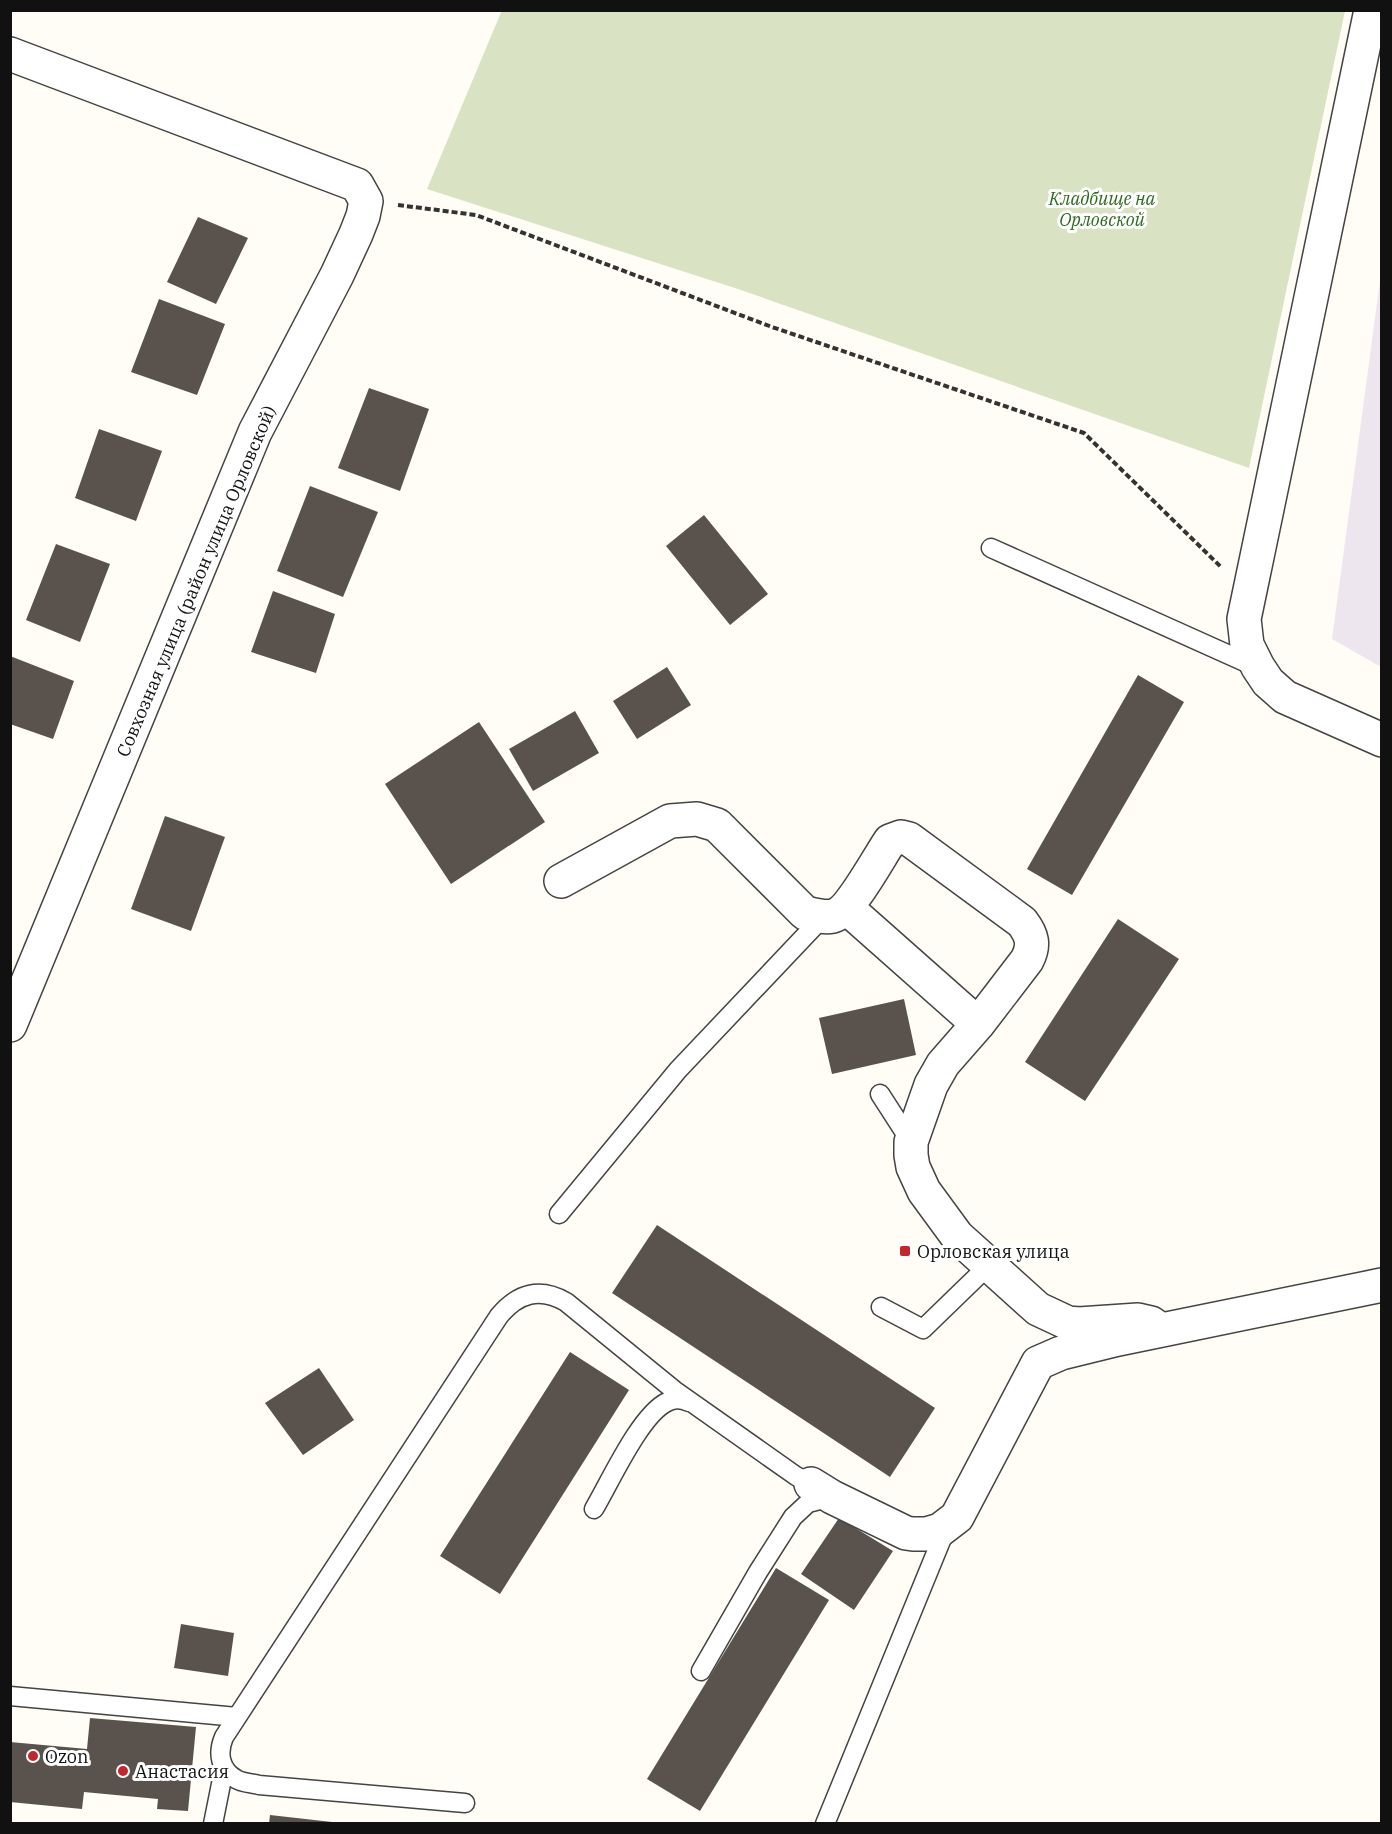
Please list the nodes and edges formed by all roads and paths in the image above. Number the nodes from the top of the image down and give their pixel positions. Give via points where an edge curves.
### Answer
1 (1371, 10) edge
2 (10, 54) edge
3 (366, 201) junction
4 (991, 548) dead end
5 (1249, 595) junction
6 (1258, 667) junction
7 (1382, 740) edge
8 (561, 881) dead end
9 (835, 913) junction
10 (978, 1024) junction
11 (10, 1025) edge
12 (880, 1094) dead end
13 (911, 1142) junction
14 (559, 1214) dead end
15 (989, 1265) junction
16 (1382, 1285) edge
17 (881, 1307) dead end
18 (1038, 1309) junction
19 (1161, 1330) junction
20 (1038, 1363) junction
21 (691, 1402) junction
22 (811, 1491) junction
23 (594, 1509) dead end
24 (946, 1526) junction
25 (701, 1671) dead end
26 (10, 1696) edge
27 (237, 1717) junction
28 (224, 1768) junction
29 (465, 1803) dead end
30 (213, 1824) edge
31 (825, 1824) edge

1 - 5 street
2 - 3 street via 357,185
3 - 5 path via 476,216 772,327 1084,433
3 - 11 street, Совхозная улица (район улица Орловской) via 337,275 255,432
4 - 6 lane
5 - 6 street via 1244,619 1248,645
6 - 7 street via 1284,697
8 - 9 street via 670,821 697,819 717,825 805,913
9 - 10 street
9 - 10 street via 890,841 901,837 1022,922 1033,946 1027,960
9 - 14 lane via 678,1070
10 - 13 street via 943,1064
12 - 13 lane
13 - 15 street via 913,1167 924,1191 957,1236
15 - 17 lane via 923,1329
15 - 18 street
16 - 19 street
18 - 19 street via 1068,1323 1138,1320
18 - 20 street
19 - 20 street via 1061,1353
20 - 24 street via 957,1517
21 - 22 lane
21 - 23 lane via 678,1398 650,1415 632,1439
21 - 27 lane via 561,1299 541,1294 511,1303
22 - 24 street via 906,1533 926,1534
22 - 25 lane
24 - 31 lane
26 - 27 lane
27 - 28 lane via 219,1752
28 - 29 lane via 238,1780 259,1785
28 - 30 lane

